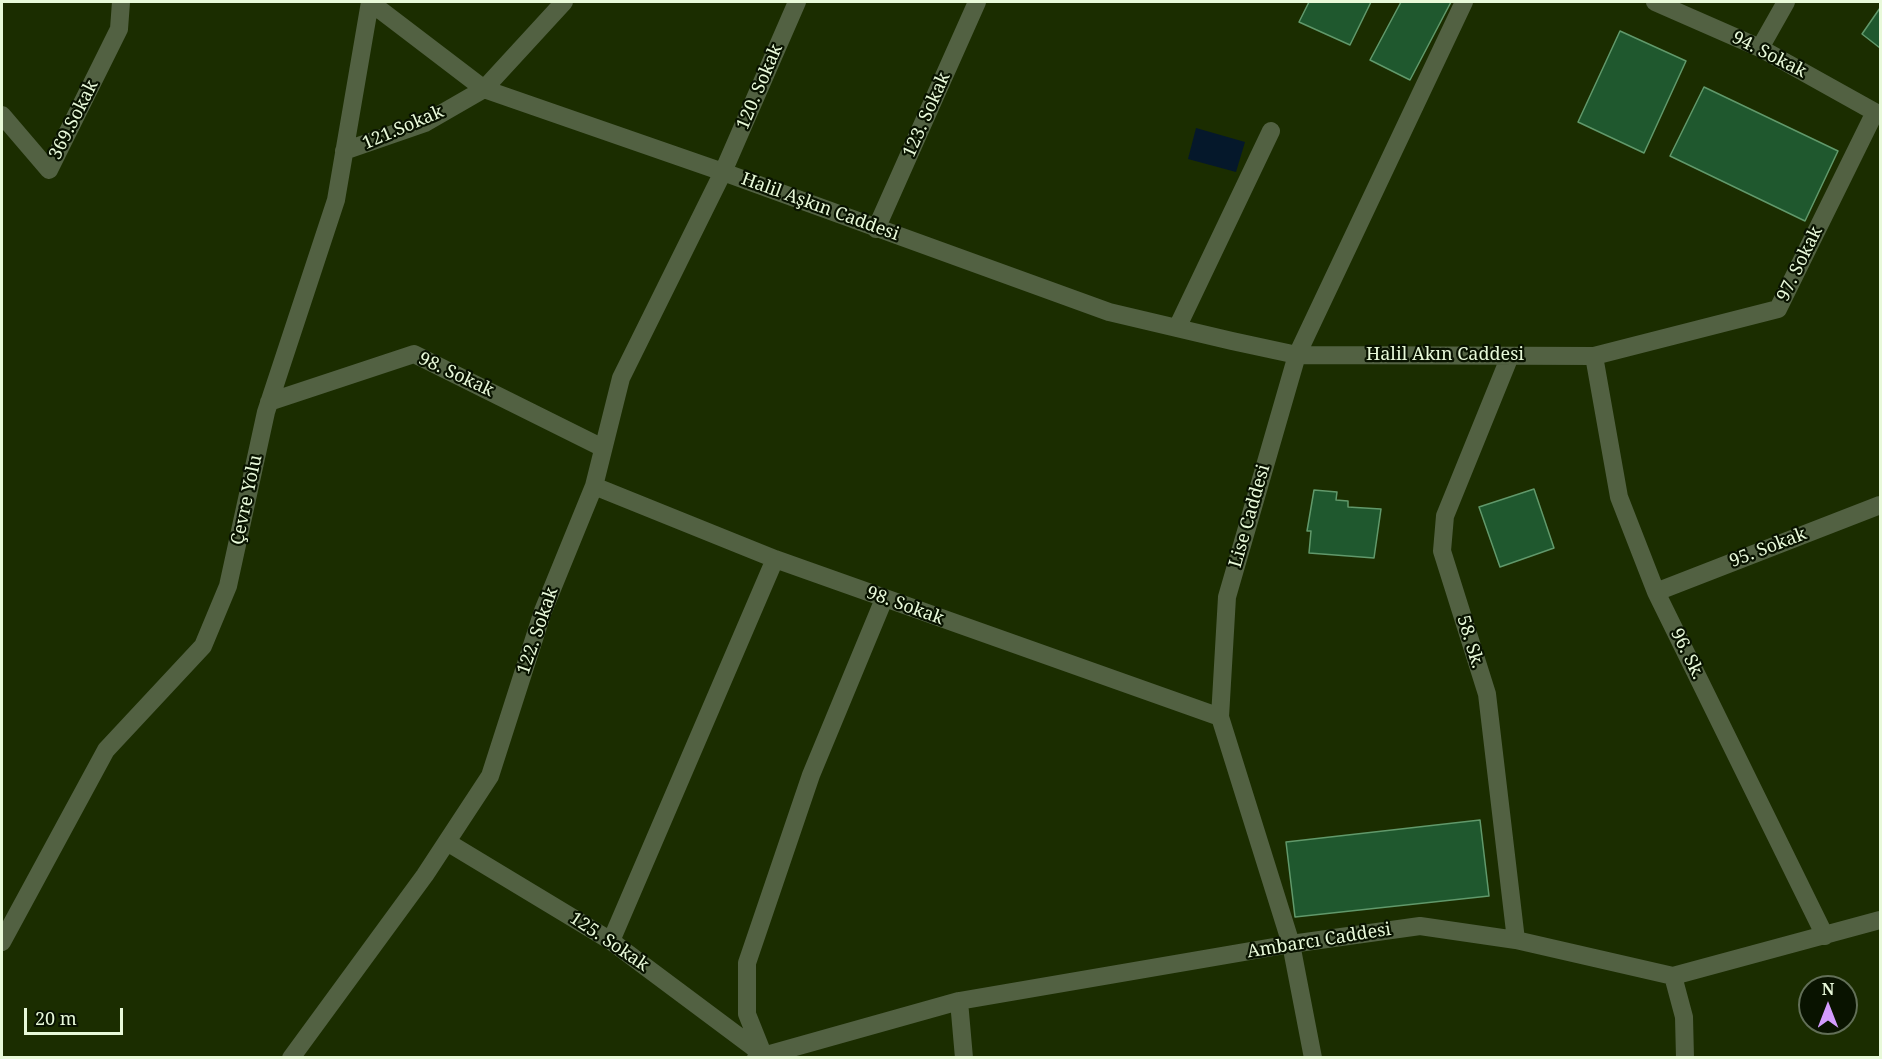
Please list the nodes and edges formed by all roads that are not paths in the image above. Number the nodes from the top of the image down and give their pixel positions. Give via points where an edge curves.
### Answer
1 (121, 2) edge
2 (370, 2) edge
3 (564, 2) edge
4 (797, 2) edge
5 (977, 2) edge
6 (1464, 2) edge
7 (1655, 2) edge
8 (1786, 2) edge
9 (1760, 48) junction
10 (484, 89) junction
11 (1878, 114) edge
12 (2, 115) edge
13 (1271, 131) dead end
14 (344, 152) junction
15 (723, 172) junction
16 (876, 229) junction
17 (1177, 328) junction
18 (1297, 355) junction
19 (1510, 356) junction
20 (1594, 356) junction
21 (269, 402) junction
22 (603, 448) junction
23 (594, 486) junction
24 (1881, 505) edge
25 (775, 559) junction
26 (1656, 592) junction
27 (884, 599) junction
28 (1220, 717) junction
29 (447, 842) junction
30 (1881, 920) edge
31 (1825, 936) junction
32 (1516, 940) junction
33 (611, 941) junction
34 (2, 942) edge
35 (1291, 944) junction
36 (1673, 976) junction
37 (959, 1001) junction
38 (760, 1056) edge
39 (291, 1058) edge
40 (964, 1058) edge
41 (1313, 1058) edge
42 (1685, 1058) edge

1 - 12 street, 369.Sokak via 119,29 49,170
2 - 10 street, Halil Aşkın Caddesi
2 - 14 street, Çevre Yolu
3 - 10 street, 121.Sokak
4 - 15 street, 120. Sokak
5 - 16 street, 123. Sokak
6 - 18 street, Lise Caddesi
7 - 9 street, 94. Sokak
8 - 9 street
9 - 11 street, 94. Sokak
10 - 14 street, 121.Sokak via 425,123
10 - 15 street, Halil Aşkın Caddesi
11 - 20 street, 97. Sokak via 1778,309
13 - 17 street
14 - 21 street, Çevre Yolu via 336,200
15 - 16 street, Halil Aşkın Caddesi
15 - 22 street, 122. Sokak via 621,378
16 - 17 street, Halil Aşkın Caddesi via 1109,312
17 - 18 street, Halil Aşkın Caddesi
18 - 19 street, Halil Akın Caddesi
18 - 28 street, Lise Caddesi via 1227,597
19 - 20 street, Halil Akın Caddesi
19 - 32 street, 58. Sk. via 1445,516 1442,551 1487,694
20 - 26 street, 96. Sk. via 1619,497
21 - 22 street, 98. Sokak via 414,354
21 - 34 street, Çevre Yolu via 228,586 203,646 106,750
22 - 23 street, 122. Sokak
23 - 25 street, 98. Sokak
23 - 29 street, 122. Sokak via 543,611 490,777
24 - 26 street, 95. Sokak
25 - 27 street, 98. Sokak
25 - 33 street
26 - 31 street, 96. Sk.
27 - 28 street, 98. Sokak
27 - 38 street via 811,775 747,963 747,1014
28 - 35 street, Lise Caddesi
29 - 33 street, 125. Sokak
29 - 39 street, 122. Sokak
30 - 31 street, Ambarcı Caddesi
31 - 36 street, Ambarcı Caddesi
32 - 35 street, Ambarcı Caddesi via 1420,926
32 - 36 street, Ambarcı Caddesi
33 - 38 street, 125. Sokak
35 - 37 street, Ambarcı Caddesi
35 - 41 street, Lise Caddesi
36 - 42 street via 1684,1017
37 - 38 street, Ambarcı Caddesi
37 - 40 street

